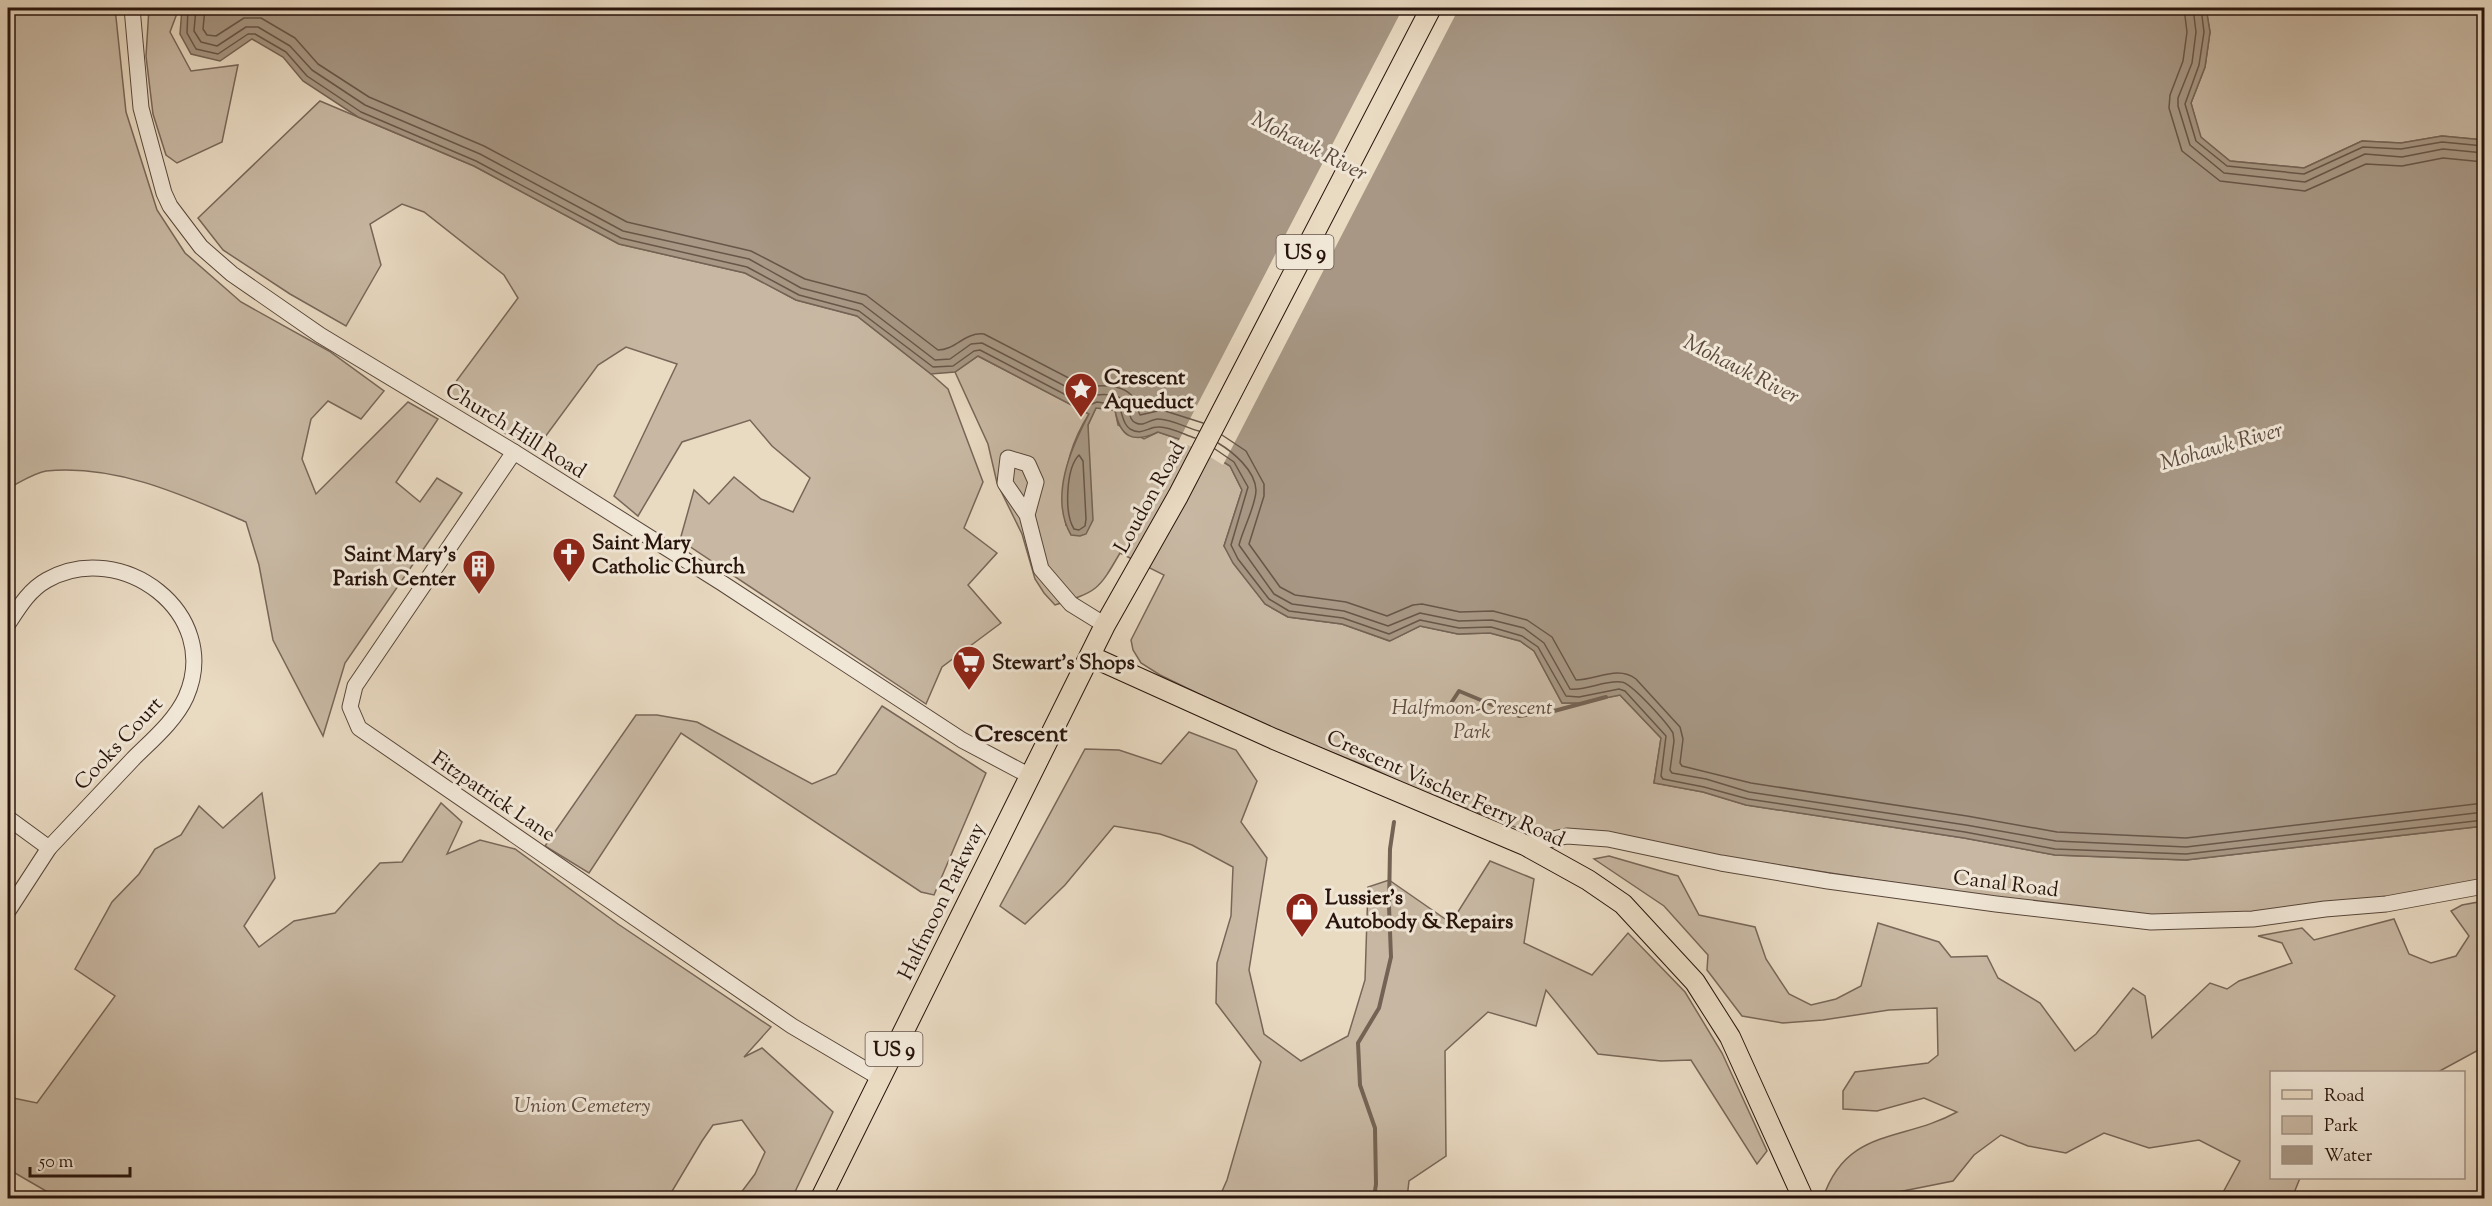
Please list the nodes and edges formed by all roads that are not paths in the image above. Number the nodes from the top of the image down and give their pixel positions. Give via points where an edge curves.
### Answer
1 (132, 8) edge
2 (1431, 8) edge
3 (514, 452) junction
4 (1027, 515) dead end
5 (8, 624) edge
6 (1105, 625) junction
7 (1090, 656) junction
8 (1030, 776) junction
9 (8, 818) edge
10 (1525, 845) junction
11 (49, 848) junction
12 (2484, 886) edge
13 (8, 911) edge
14 (880, 1078) junction
15 (821, 1198) edge
16 (1803, 1198) edge

1 - 3 street, Church Hill Road via 141,108 164,193 201,247 232,274 320,335
2 - 6 main road, Loudon Road / US 9 via 1178,496
3 - 8 street, Church Hill Road via 962,740
3 - 14 street, Fitzpatrick Lane via 355,686 350,706 359,728 792,1026
4 - 6 street via 1041,569 1071,604
5 - 11 street, Cooks Court via 25,598 45,581 64,572 102,569 137,577 163,594 180,615 191,646 192,667 181,707
6 - 7 main road, Halfmoon Parkway / US 9
7 - 8 main road, Halfmoon Parkway / US 9
7 - 10 main road, Crescent Vischer Ferry Road
8 - 14 main road, Halfmoon Parkway / US 9
9 - 11 street
10 - 12 street, Canal Road via 1567,836 1608,839 1828,881 2151,922 2253,919 2386,904
10 - 16 main road, Crescent Vischer Ferry Road via 1623,904 1695,982 1730,1037
11 - 13 street, Cooks Court
14 - 15 main road, Halfmoon Parkway / US 9

